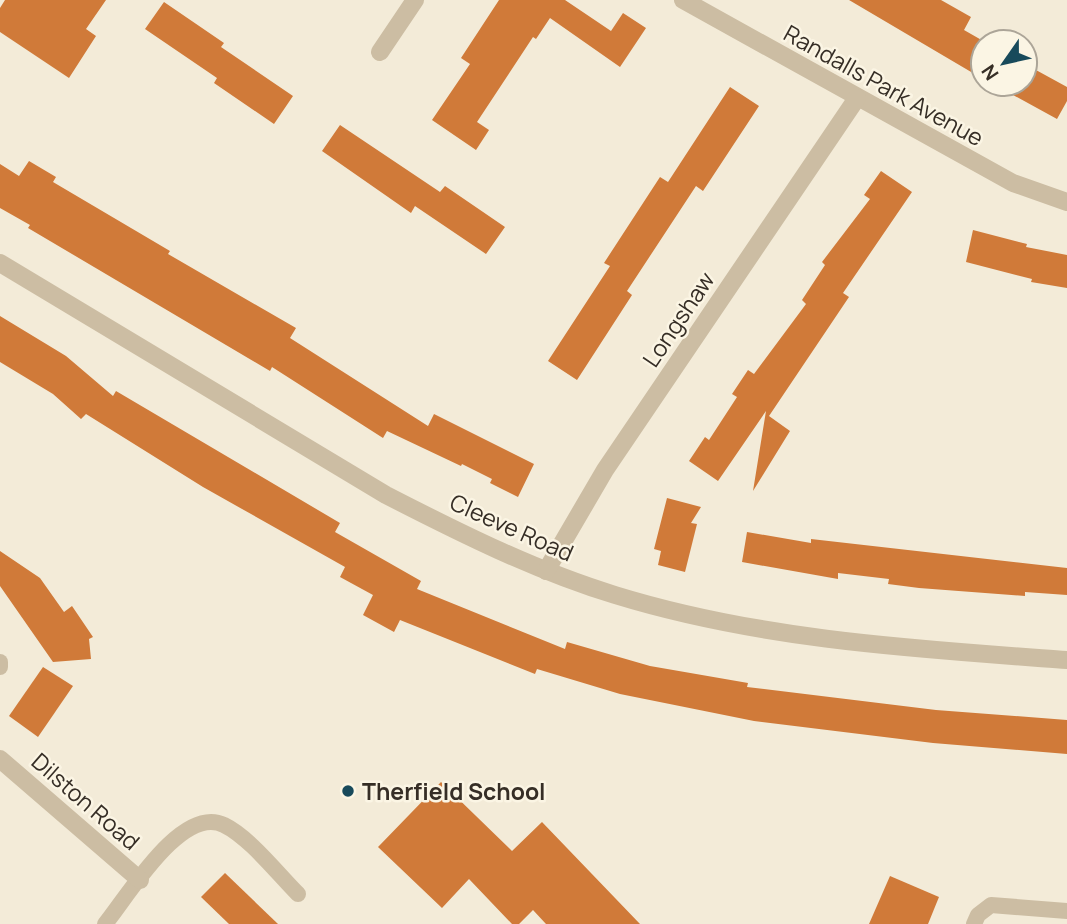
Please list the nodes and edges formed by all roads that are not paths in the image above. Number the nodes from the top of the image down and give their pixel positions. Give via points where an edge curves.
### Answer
1 (415, 0) edge
2 (683, 0) edge
3 (380, 52) dead end
4 (857, 98) junction
5 (1067, 202) edge
6 (0, 263) edge
7 (547, 571) junction
8 (1067, 660) edge
9 (0, 759) edge
10 (140, 880) junction
11 (298, 894) dead end
12 (1067, 911) edge
13 (105, 924) edge
14 (974, 924) edge

1 - 3 street
2 - 4 street, Randalls Park Avenue
4 - 5 street, Randalls Park Avenue via 1013,183
4 - 7 street, Longshaw via 605,470
6 - 7 street, Cleeve Road via 386,495
7 - 8 street, Cleeve Road via 614,595 737,626
9 - 10 street, Dilston Road
10 - 11 lane via 180,831 200,822 223,824
10 - 13 lane
12 - 14 lane via 991,905

